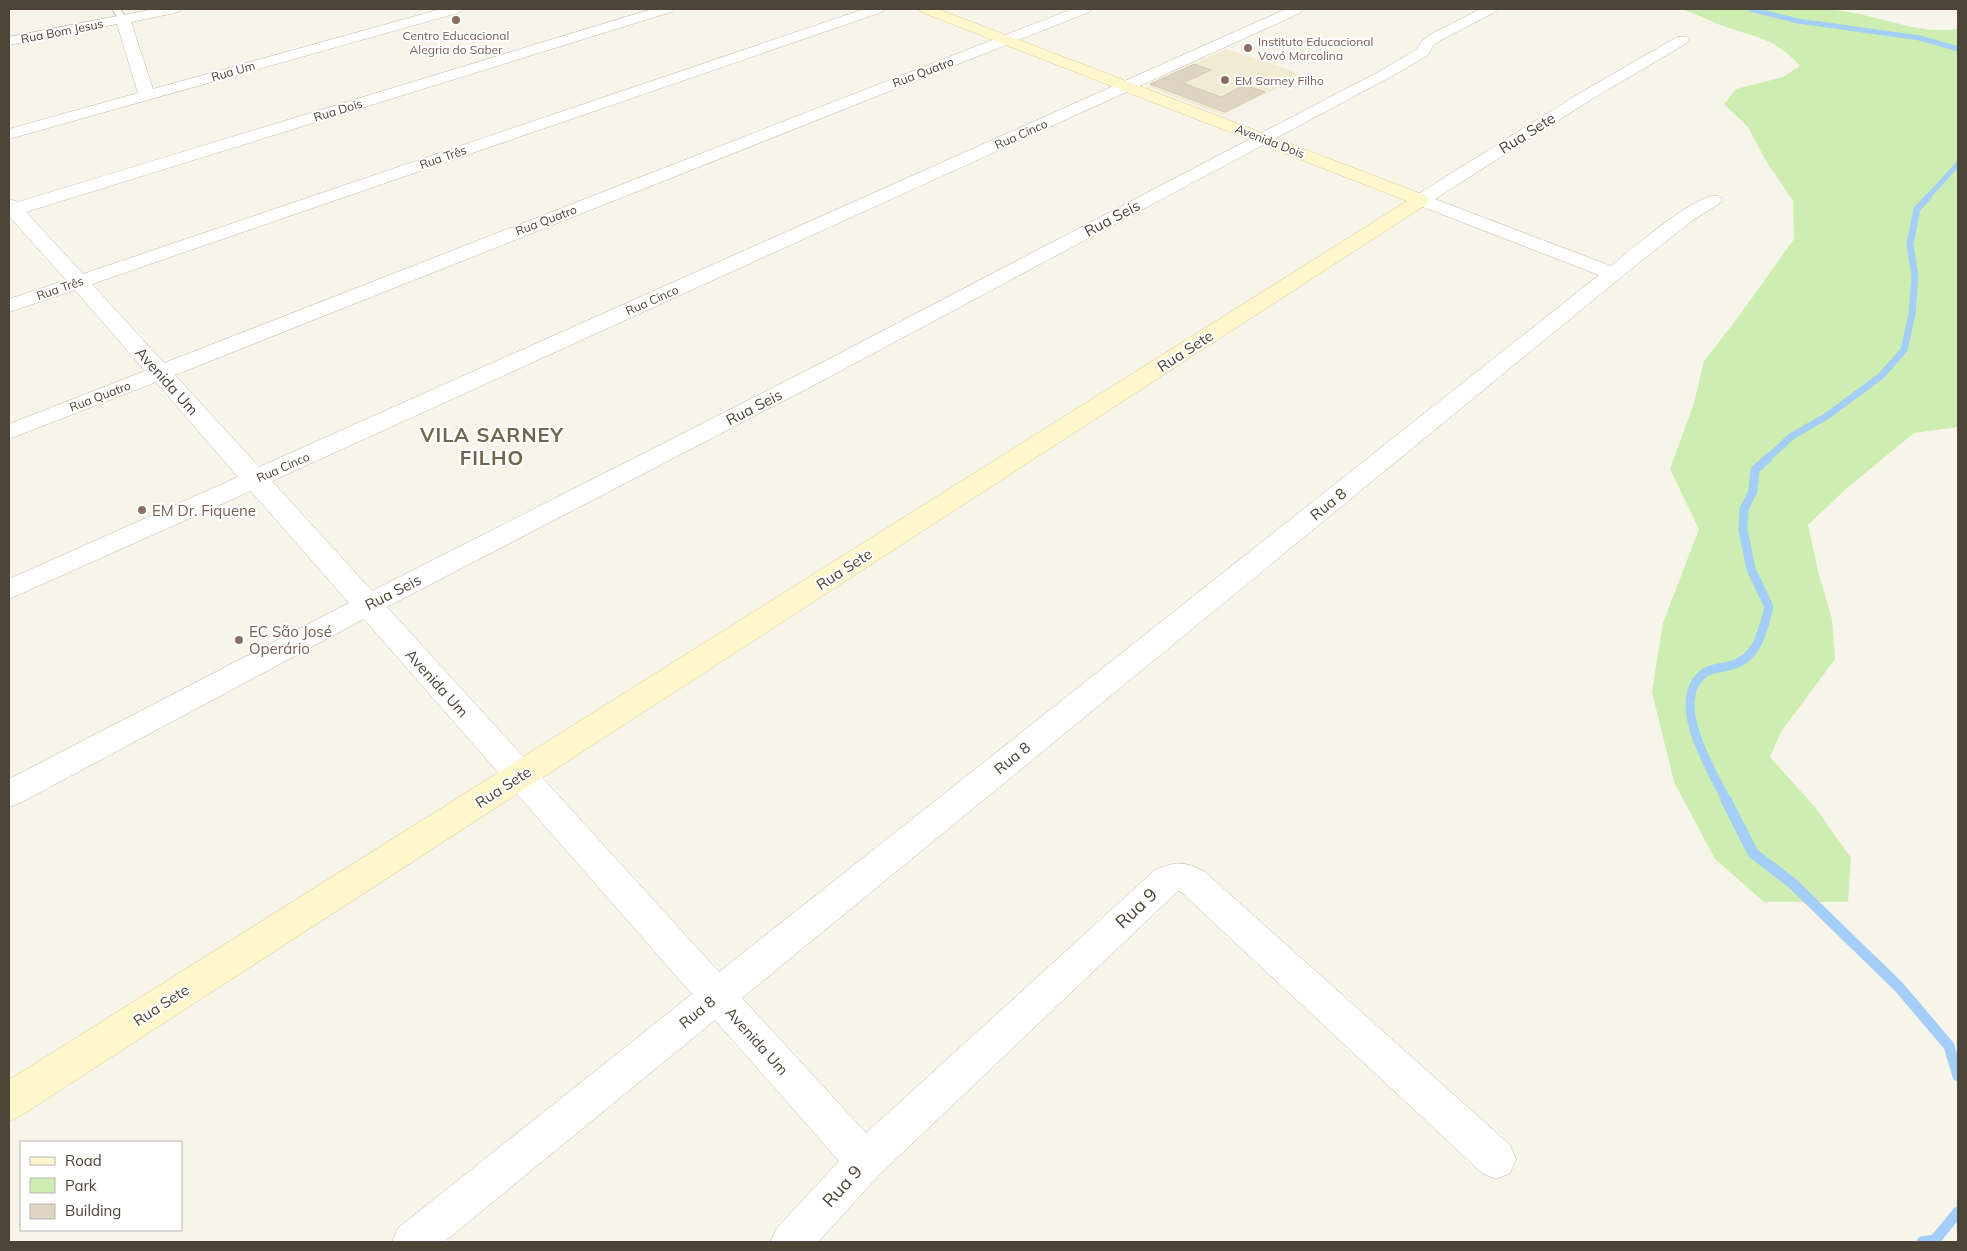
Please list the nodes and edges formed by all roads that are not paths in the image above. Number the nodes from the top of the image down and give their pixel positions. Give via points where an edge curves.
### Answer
1 (174, 9) edge
2 (456, 9) edge
3 (666, 9) edge
4 (877, 9) edge
5 (926, 9) edge
6 (1084, 9) edge
7 (1490, 9) edge
8 (1295, 10) dead end
9 (120, 14) edge
10 (1006, 40) junction
11 (1682, 40) dead end
12 (9, 41) edge
13 (1127, 86) junction
14 (147, 95) junction
15 (9, 134) edge
16 (1262, 139) junction
17 (1421, 200) junction
18 (1713, 200) dead end
19 (10, 208) edge
20 (1613, 274) junction
21 (78, 282) junction
22 (9, 306) edge
23 (159, 373) junction
24 (9, 432) edge
25 (254, 479) junction
26 (9, 590) edge
27 (368, 606) junction
28 (520, 776) junction
29 (9, 794) edge
30 (717, 996) junction
31 (9, 1102) edge
32 (1496, 1159) dead end
33 (865, 1161) junction
34 (412, 1242) edge
35 (791, 1242) edge

1 - 9 street, Rua Bom Jesus
2 - 14 street, Rua Um
3 - 19 street, Rua Dois
4 - 21 street, Rua Três
5 - 10 street, Avenida Dois
6 - 10 street, Rua Quatro
7 - 16 street, Rua Seis via 1430,42 1406,63
8 - 13 street, Rua Cinco
9 - 12 street, Rua Bom Jesus
9 - 14 street
10 - 13 street, Avenida Dois
10 - 23 street, Rua Quatro
11 - 17 street, Rua Sete
13 - 16 street, Avenida Dois
13 - 25 street, Rua Cinco
14 - 15 street, Rua Um
16 - 17 street, Avenida Dois
16 - 27 street, Rua Seis via 808,379
17 - 20 street, Avenida Dois
17 - 28 street, Rua Sete
18 - 20 street, Rua 8 via 1691,213
19 - 21 street, Avenida Um
20 - 30 street, Rua 8
21 - 22 street, Rua Três
21 - 23 street, Avenida Um
23 - 24 street, Rua Quatro
23 - 25 street, Avenida Um
25 - 26 street, Rua Cinco
25 - 27 street, Avenida Um
27 - 28 street, Avenida Um
27 - 29 street, Rua Seis
28 - 30 street, Avenida Um
28 - 31 street, Rua Sete
30 - 33 street, Avenida Um
30 - 34 street, Rua 8
32 - 33 street, Rua 9 via 1193,882 1176,876 1167,880
33 - 35 street, Rua 9

